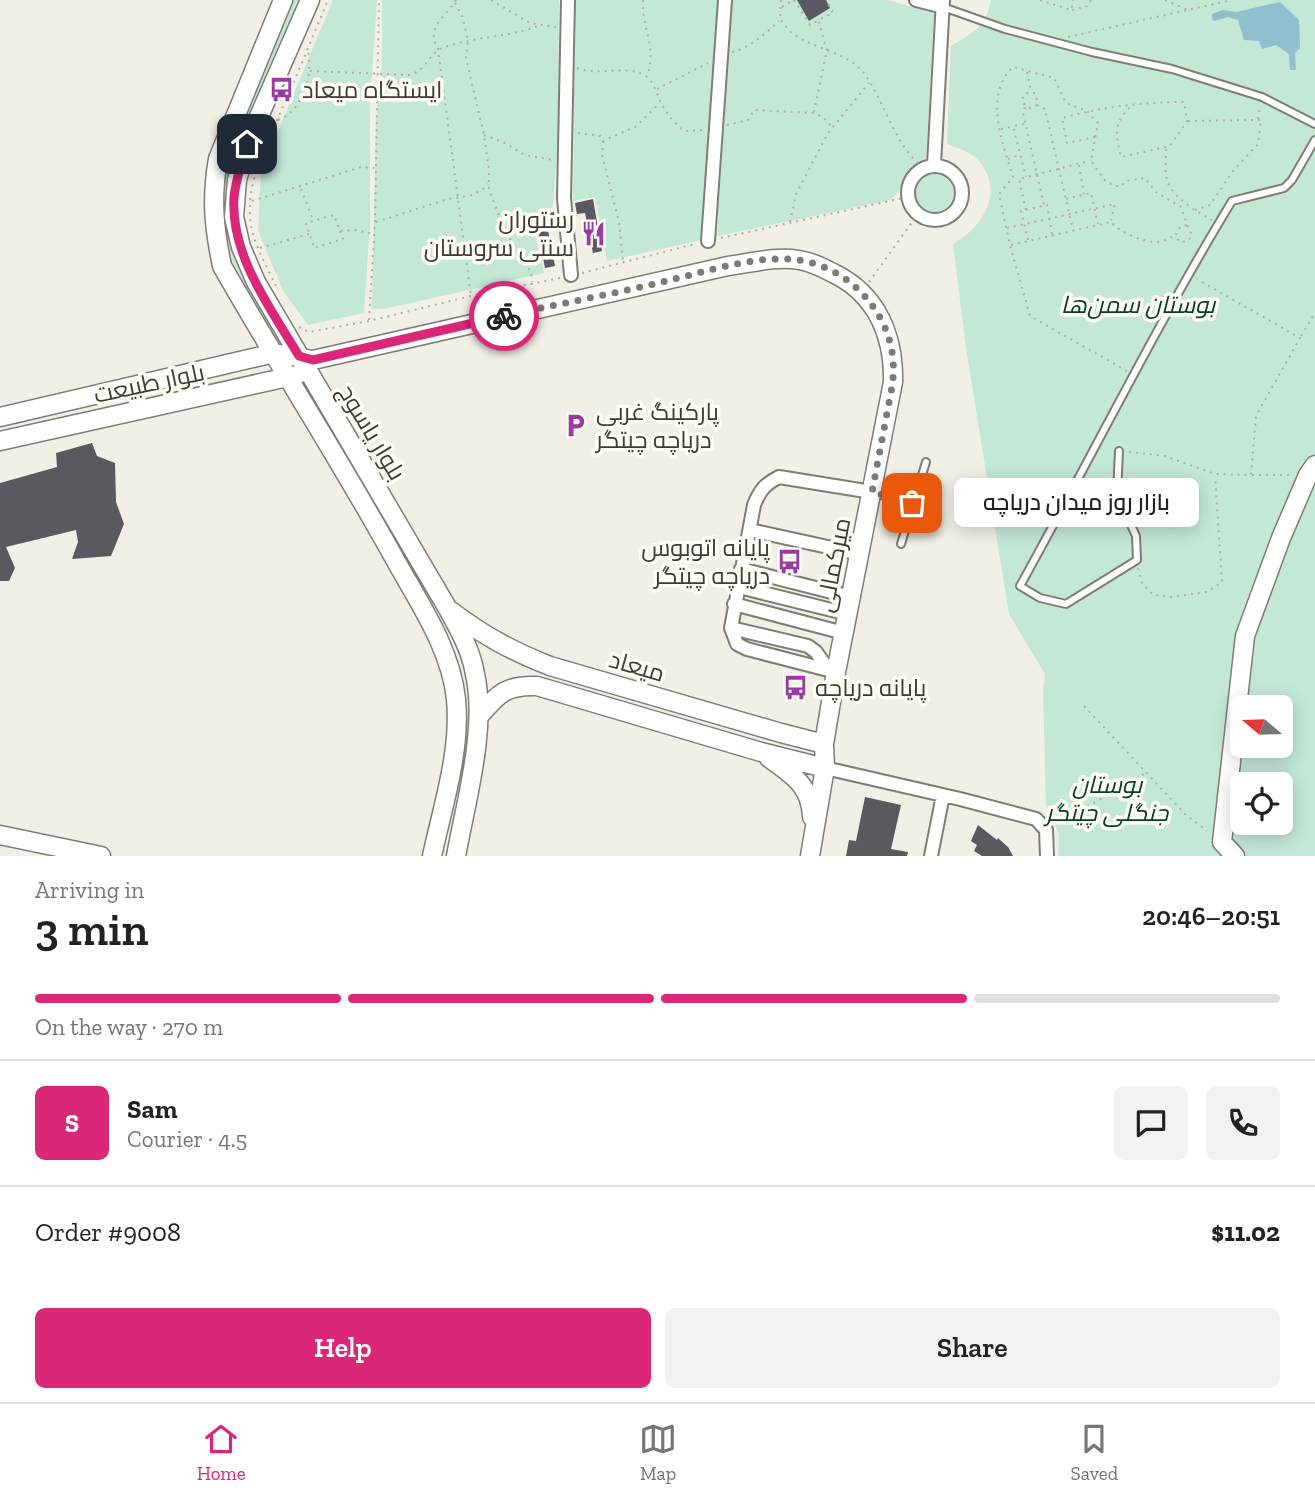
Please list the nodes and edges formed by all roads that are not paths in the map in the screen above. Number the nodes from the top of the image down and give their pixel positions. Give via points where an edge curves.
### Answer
1 (283, 0) edge
2 (310, 0) edge
3 (568, 0) edge
4 (725, 0) edge
5 (916, 0) edge
6 (944, 2) edge
7 (1315, 124) edge
8 (1315, 140) edge
9 (929, 166) junction
10 (708, 241) road end
11 (571, 275) road end
12 (274, 353) junction
13 (306, 363) junction
14 (289, 377) junction
15 (0, 417) edge
16 (0, 441) edge
17 (1119, 452) road end
18 (926, 463) dead end
19 (1312, 470) edge
20 (872, 492) junction
21 (912, 503) junction
22 (750, 530) junction
23 (901, 544) dead end
24 (860, 554) junction
25 (741, 569) junction
26 (739, 587) junction
27 (734, 604) junction
28 (849, 606) junction
29 (448, 609) junction
30 (844, 633) junction
31 (832, 671) junction
32 (480, 715) junction
33 (781, 733) junction
34 (824, 744) junction
35 (761, 752) junction
36 (825, 768) junction
37 (943, 795) junction
38 (0, 835) edge
39 (812, 848) edge
40 (60, 852) edge
41 (81, 854) edge
42 (100, 856) edge
43 (432, 856) edge
44 (456, 856) edge
45 (931, 856) edge
46 (1047, 856) edge
47 (1235, 856) edge

1 - 12 street, بلوار یاسوج via 218,159 213,187 222,265
2 - 13 street, بلوار یاسوج via 247,144 234,197 234,217 248,265
3 - 11 street via 564,198
4 - 10 street
5 - 6 street
6 - 7 lane via 978,21 1172,69 1262,97
6 - 9 street
8 - 17 lane via 1284,188 1232,201 1020,586 1040,598 1066,604 1137,560 1136,536 1117,494
9 - 9 street via 951,170 961,183 958,209 943,219 918,214 908,197 911,179
12 - 13 street, بلوار طبیعت
12 - 14 street, بلوار یاسوج
12 - 15 street, بلوار طبیعت
13 - 14 street, بلوار طبیعت
13 - 20 street, میرکمالی via 728,266 773,260 816,264 862,291 880,315 889,339 892,383
13 - 29 street, بلوار یاسوج
14 - 16 street, بلوار طبیعت
14 - 43 street, بلوار یاسوج via 436,634 453,677 457,728
18 - 21 lane
19 - 47 street via 1245,635 1222,842
20 - 21 lane
20 - 22 street via 779,477 760,489
20 - 24 street, میرکمالی
21 - 23 lane
22 - 24 street
22 - 25 street
24 - 28 street, میرکمالی
25 - 26 street
25 - 28 street
26 - 27 street
26 - 28 street
27 - 30 street
27 - 31 street via 731,628 737,644
28 - 30 street, میرکمالی
29 - 32 street, بلوار یاسوج via 475,671
29 - 33 street, میعاد via 491,639 550,666
30 - 31 street, میرکمالی
31 - 34 street, میرکمالی
32 - 35 street, میعاد via 509,688 537,686
32 - 44 street, بلوار یاسوج
33 - 34 street, میعاد
33 - 35 street via 781,748
34 - 36 street, میرکمالی
35 - 36 street, میعاد
35 - 39 street via 807,791 812,803
36 - 37 street
36 - 39 street, میرکمالی
37 - 45 street
37 - 46 street via 1036,819 1046,830
38 - 40 street
40 - 41 street
41 - 42 street

